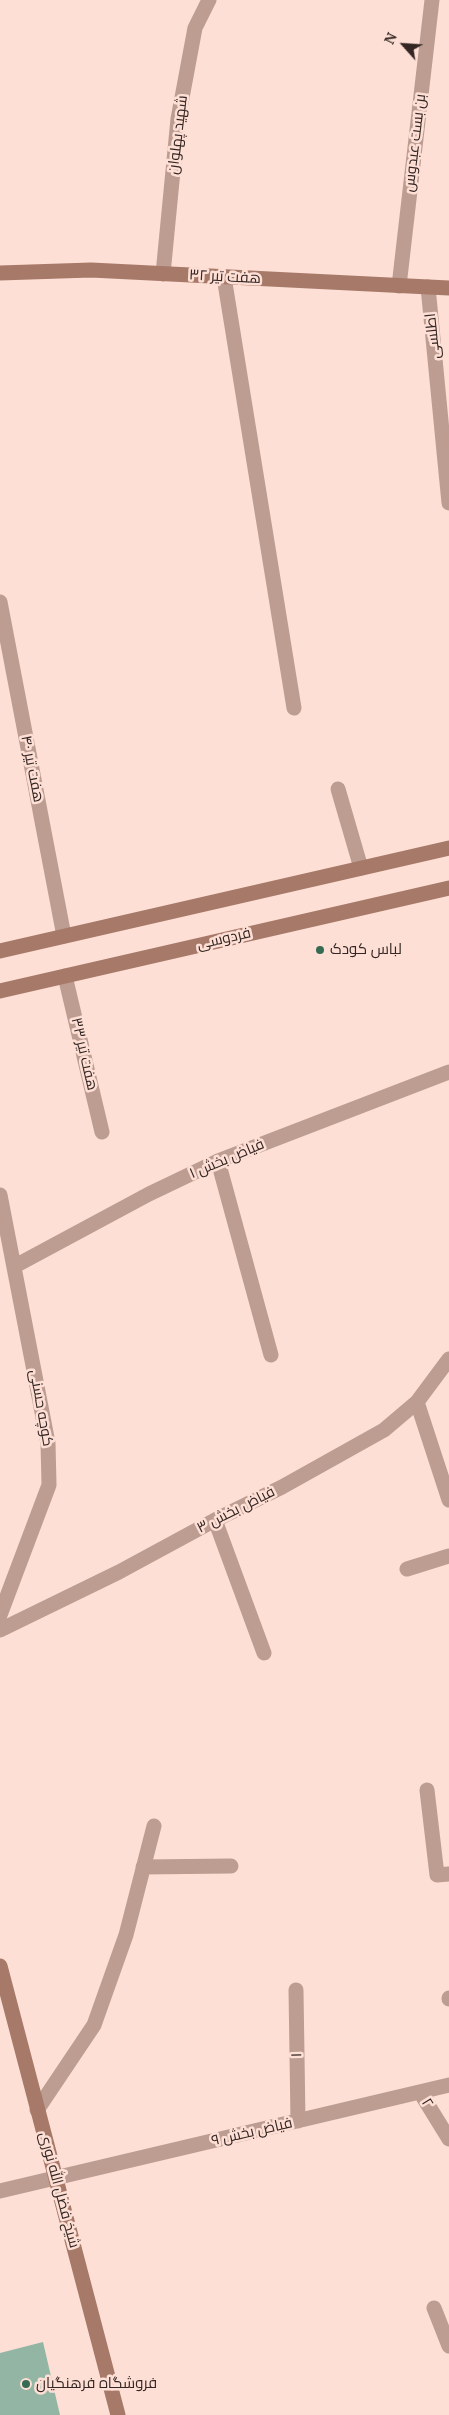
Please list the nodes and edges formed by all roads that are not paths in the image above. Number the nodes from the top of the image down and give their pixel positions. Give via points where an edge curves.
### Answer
1 (209, 0) edge
2 (432, 0) edge
3 (0, 272) edge
4 (163, 274) junction
5 (224, 277) junction
6 (399, 286) junction
7 (428, 287) junction
8 (449, 288) edge
9 (449, 503) edge
10 (0, 602) edge
11 (294, 708) dead end
12 (338, 789) dead end
13 (449, 848) edge
14 (361, 868) junction
15 (449, 888) edge
16 (64, 936) junction
17 (0, 951) edge
18 (65, 976) junction
19 (0, 991) edge
20 (449, 1072) edge
21 (102, 1132) dead end
22 (218, 1161) junction
23 (0, 1195) edge
24 (15, 1266) junction
25 (271, 1355) dead end
26 (449, 1359) edge
27 (417, 1402) junction
28 (449, 1500) edge
29 (215, 1520) junction
30 (449, 1556) edge
31 (407, 1570) dead end
32 (0, 1615) edge
33 (0, 1630) edge
34 (264, 1654) dead end
35 (427, 1790) dead end
36 (154, 1826) dead end
37 (231, 1866) dead end
38 (144, 1867) junction
39 (449, 1874) edge
40 (0, 1966) edge
41 (296, 1990) dead end
42 (449, 2085) edge
43 (420, 2092) junction
44 (38, 2110) junction
45 (298, 2121) junction
46 (449, 2139) edge
47 (55, 2178) junction
48 (0, 2192) edge
49 (434, 2308) dead end
50 (449, 2346) edge
51 (118, 2415) edge

1 - 4 street, شهید پهلوان via 195,28 178,119
2 - 6 street, بن بست عبدوس
3 - 4 street, هفت تیر ۳۲ via 91,270
4 - 5 street, هفت تیر ۳۲
5 - 6 street, هفت تیر ۳۲
5 - 11 street
6 - 7 street, هفت تیر ۳۲
7 - 8 street, هفت تیر ۳۲
7 - 9 street, اطلسی
10 - 16 street, هفت تیر ۴۰
12 - 14 street
13 - 14 street
14 - 16 street
15 - 18 street, فردوسی
16 - 17 street
18 - 19 street, فردوسی
18 - 21 street, هفت تیر ۳۳
20 - 22 street, فیاض بخش ۱
22 - 24 street, فیاض بخش ۱
22 - 25 street
23 - 24 street, کوچه حسنی
24 - 32 street, کوچه حسنی via 48,1443 49,1485
26 - 27 street, فیاض بخش ۳
27 - 28 street
27 - 29 street, فیاض بخش ۳ via 384,1430
29 - 33 street, فیاض بخش ۳ via 119,1572
29 - 34 street
30 - 31 street
35 - 39 street via 437,1875
36 - 38 street
37 - 38 street
38 - 44 street via 126,1935 94,2025
40 - 44 street, شیخ فضل الله نوری
41 - 45 street, ۱
42 - 43 street, فیاض بخش ۹
43 - 45 street, فیاض بخش ۹
43 - 46 street, ۲
44 - 47 street, شیخ فضل الله نوری
45 - 47 street, فیاض بخش ۹
47 - 48 street, فیاض بخش ۹
47 - 51 street, شیخ فضل الله نوری
49 - 50 street

